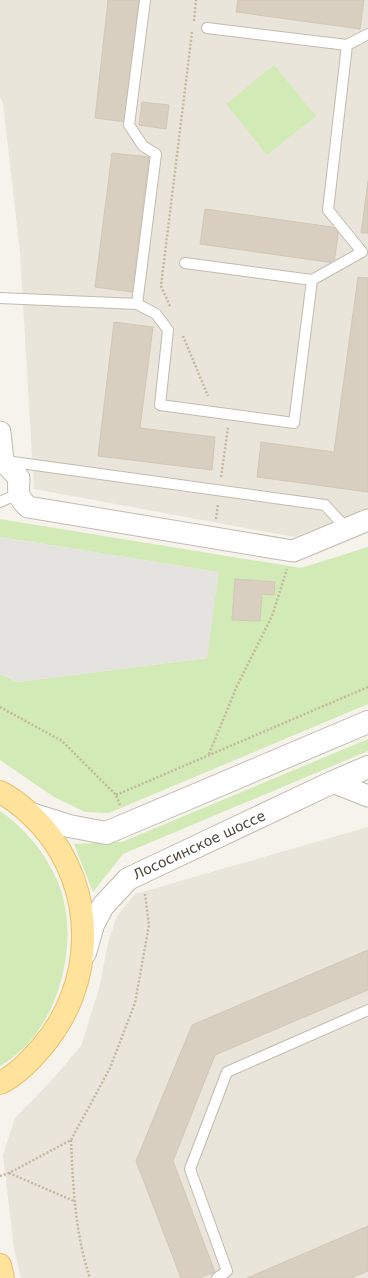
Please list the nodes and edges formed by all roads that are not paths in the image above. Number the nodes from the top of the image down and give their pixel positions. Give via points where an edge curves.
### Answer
1 (145, 0) edge
2 (207, 28) dead end
3 (368, 34) edge
4 (347, 45) junction
5 (365, 253) edge
6 (186, 263) dead end
7 (312, 280) junction
8 (0, 298) edge
9 (137, 304) junction
10 (0, 432) edge
11 (3, 461) junction
12 (9, 498) edge
13 (368, 520) edge
14 (347, 529) junction
15 (368, 722) edge
16 (368, 768) edge
17 (333, 782) junction
18 (0, 792) edge
19 (368, 796) edge
20 (31, 814) junction
21 (80, 972) junction
22 (368, 1010) edge
23 (1, 1085) edge
24 (0, 1265) edge
25 (3, 1278) edge
26 (217, 1278) edge

1 - 9 lane via 129,125 143,146 156,154
2 - 4 lane
3 - 4 lane
4 - 5 lane via 328,210
5 - 7 lane
6 - 7 lane
7 - 9 lane via 294,423 160,405 168,330 156,314
8 - 9 lane
10 - 11 street
11 - 12 street via 19,478
11 - 14 lane via 325,506
12 - 14 street via 21,501 28,507 293,551
13 - 14 street
15 - 20 street via 106,833 69,826
16 - 17 street, Лососинское шоссе
17 - 19 street
17 - 21 street, Лососинское шоссе via 128,879 103,906 93,925
18 - 20 main road
20 - 21 main road via 54,842 76,887 82,914 83,944
21 - 23 main road via 70,1005 53,1035 30,1061
22 - 26 lane via 227,1072 190,1169 227,1271
24 - 25 main road

